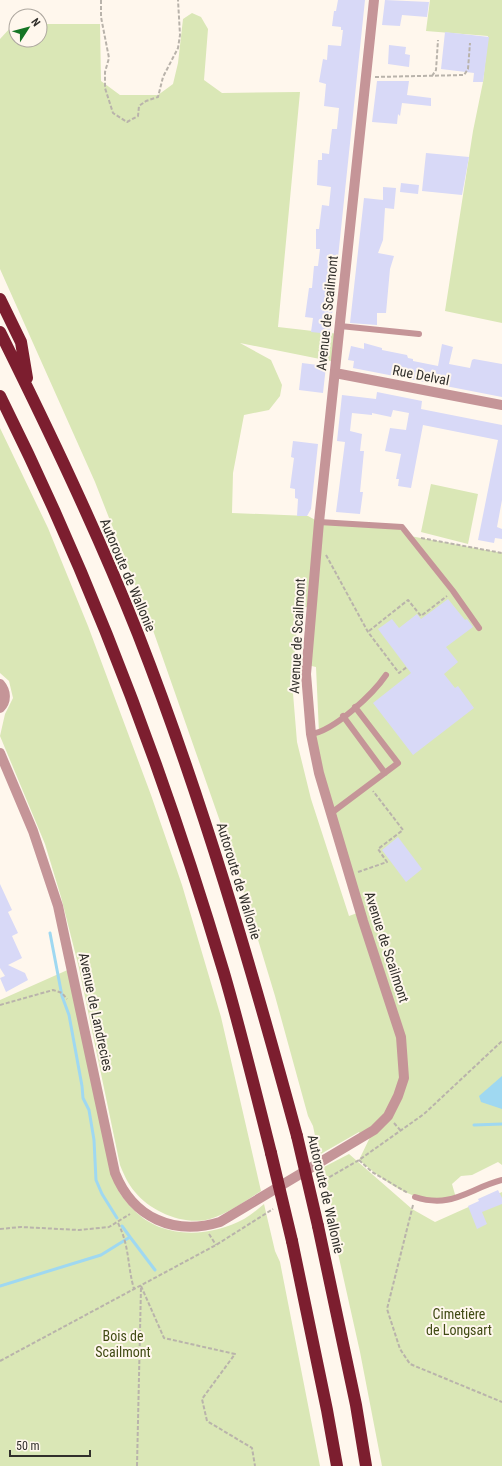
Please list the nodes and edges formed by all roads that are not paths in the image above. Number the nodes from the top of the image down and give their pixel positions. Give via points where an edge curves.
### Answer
1 (374, 0) edge
2 (0, 299) edge
3 (340, 326) junction
4 (0, 332) edge
5 (419, 334) dead end
6 (335, 373) junction
7 (28, 389) junction
8 (0, 396) edge
9 (502, 406) edge
10 (319, 522) junction
11 (479, 628) dead end
12 (386, 675) dead end
13 (0, 684) edge
14 (355, 707) junction
15 (0, 708) edge
16 (343, 716) junction
17 (311, 734) junction
18 (0, 753) edge
19 (385, 773) junction
20 (330, 814) junction
21 (502, 1180) edge
22 (415, 1197) road end
23 (205, 1227) joint
24 (336, 1466) edge
25 (366, 1466) edge

1 - 3 street, Avenue de Scailmont
2 - 7 highway via 22,342
3 - 5 lane
3 - 6 street, Avenue de Scailmont
4 - 7 highway, Autoroute de Wallonie
6 - 9 street, Rue Delval
6 - 10 street, Avenue de Scailmont
7 - 25 highway, Autoroute de Wallonie, bridge via 66,469 137,633 198,798 249,964 297,1136 356,1405
8 - 24 highway, bridge via 41,481 109,642 170,806 224,972 292,1241
10 - 11 lane via 402,527
10 - 17 street, Avenue de Scailmont via 306,674
12 - 14 lane via 367,698
13 - 15 street via 5,701
14 - 16 lane
14 - 19 lane via 398,763
16 - 17 lane via 325,730
16 - 19 lane
17 - 20 street, Avenue de Scailmont
18 - 23 street, Avenue de Landrecies via 33,831 64,931 115,1173 124,1191 138,1206 156,1219 179,1227
19 - 20 lane
20 - 23 street, Avenue de Scailmont via 401,1037 404,1078 398,1096 382,1124 236,1214
21 - 22 lane via 446,1201 428,1201

